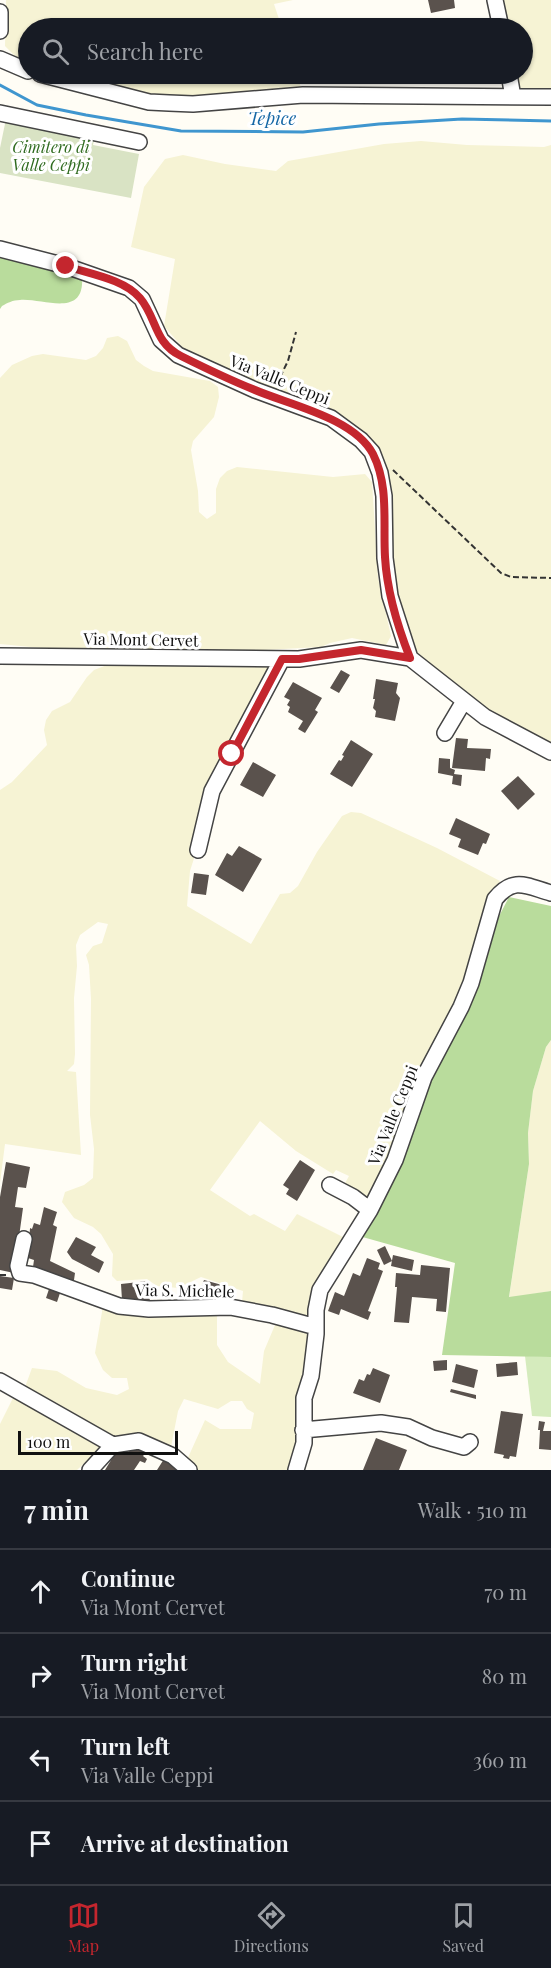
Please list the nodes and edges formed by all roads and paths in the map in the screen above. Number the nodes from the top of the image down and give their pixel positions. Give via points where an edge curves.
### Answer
1 (495, 0) edge
2 (0, 12) edge
3 (499, 18) edge
4 (0, 31) edge
5 (0, 59) edge
6 (18, 67) edge
7 (79, 84) edge
8 (511, 84) edge
9 (551, 97) edge
10 (513, 98) junction
11 (0, 113) edge
12 (139, 142) dead end
13 (0, 249) edge
14 (296, 332) dead end
15 (270, 396) junction
16 (376, 463) junction
17 (551, 578) edge
18 (0, 656) edge
19 (410, 658) junction
20 (282, 659) junction
21 (464, 701) junction
22 (445, 733) dead end
23 (551, 752) edge
24 (198, 850) dead end
25 (551, 893) edge
26 (330, 1185) dead end
27 (370, 1210) junction
28 (24, 1239) dead end
29 (316, 1328) junction
30 (0, 1381) edge
31 (303, 1430) junction
32 (470, 1442) dead end
33 (113, 1445) junction
34 (90, 1470) edge
35 (189, 1470) edge
36 (296, 1470) edge

1 - 3 street
2 - 4 street
5 - 6 street
7 - 10 street via 149,102 193,104 303,95
8 - 10 street
9 - 10 street
11 - 12 street
13 - 15 street, Via Valle Ceppi via 129,288 141,299 161,340 178,355
14 - 15 path via 288,361
15 - 16 street, Via Valle Ceppi via 331,418 361,440
16 - 17 path via 392,470 501,573
16 - 19 street, Via Valle Ceppi via 384,496 390,596
18 - 20 street, Via Mont Cervet
19 - 20 street, Via Mont Cervet via 361,650
19 - 21 street
20 - 24 street via 212,791
21 - 22 street
21 - 23 street via 485,717
25 - 27 street, Via Valle Ceppi via 511,884 495,899 471,983 424,1077 395,1160
26 - 27 street
27 - 29 street, Via Valle Ceppi via 320,1290
28 - 29 street, Via S. Michele via 20,1273 119,1306 230,1307
29 - 31 street, Via Valle Ceppi via 304,1398
30 - 33 street
31 - 32 street via 381,1423 408,1427 464,1447
31 - 36 street, Via Valle Ceppi via 304,1443
33 - 34 street
33 - 35 street via 139,1441 173,1456

